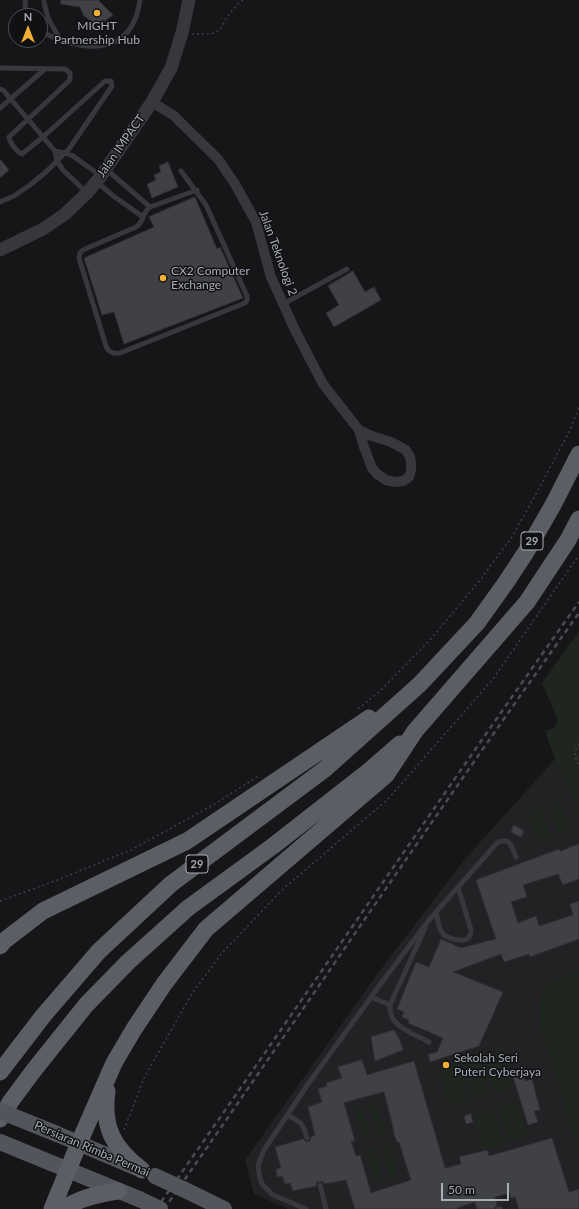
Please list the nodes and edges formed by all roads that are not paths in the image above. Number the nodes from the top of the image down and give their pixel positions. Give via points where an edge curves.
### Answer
1 (140, 0) edge
2 (189, 0) edge
3 (44, 2) dead end
4 (48, 35) edge
5 (61, 41) junction
6 (0, 68) edge
7 (45, 69) junction
8 (0, 89) edge
9 (11, 99) junction
10 (152, 102) junction
11 (0, 108) edge
12 (28, 119) junction
13 (43, 137) junction
14 (55, 151) junction
15 (65, 153) junction
16 (57, 161) junction
17 (181, 171) dead end
18 (101, 176) junction
19 (197, 190) junction
20 (87, 193) junction
21 (0, 202) edge
22 (150, 207) junction
23 (143, 217) junction
24 (0, 250) edge
25 (347, 269) dead end
26 (283, 304) junction
27 (359, 430) junction
28 (579, 454) edge
29 (579, 520) edge
30 (420, 684) junction
31 (415, 731) junction
32 (516, 857) dead end
33 (458, 887) junction
34 (436, 912) junction
35 (429, 920) junction
36 (0, 946) edge
37 (371, 996) junction
38 (390, 1004) junction
39 (429, 1042) dead end
40 (114, 1063) junction
41 (0, 1072) edge
42 (0, 1111) edge
43 (287, 1115) junction
44 (0, 1120) edge
45 (307, 1138) dead end
46 (0, 1142) edge
47 (79, 1143) junction
48 (68, 1170) junction
49 (148, 1173) junction
50 (320, 1185) dead end
51 (118, 1191) junction
52 (52, 1209) edge
53 (63, 1209) edge
54 (160, 1209) edge
55 (224, 1209) edge
56 (306, 1209) edge
57 (326, 1209) edge

1 - 5 lane via 129,30 116,41 100,47
2 - 10 street, Jalan IMPACT via 171,68
3 - 5 lane via 48,18
4 - 5 lane
6 - 7 lane
7 - 9 lane
7 - 12 lane via 65,70 70,73 70,80
8 - 9 lane
9 - 11 lane
9 - 12 lane
10 - 18 street, Jalan IMPACT
10 - 26 street, Jalan Teknologi 2 via 173,115 218,159 235,184 256,222 271,277
12 - 13 lane
12 - 13 lane via 9,137 19,153 24,154
13 - 14 lane
13 - 15 lane via 105,81 111,81 112,87
14 - 15 lane
14 - 16 lane
15 - 16 lane
15 - 18 lane
16 - 20 lane
16 - 21 lane via 30,185
17 - 19 lane
18 - 20 street, Jalan IMPACT
18 - 22 lane
18 - 23 lane via 112,195
19 - 22 lane
19 - 23 lane via 210,212 247,300 245,303 116,353 107,350 79,258 83,250 136,227
20 - 24 street, Jalan IMPACT via 65,214 43,229
22 - 23 lane
25 - 26 lane
26 - 27 street, Jalan Teknologi 2 via 323,384
27 - 27 street, Jalan Teknologi 2 via 406,450 411,462 409,477 403,482 395,482 377,474 372,468
28 - 30 highway, 29 via 553,505 507,581 477,623
29 - 31 highway, 29 via 527,602
30 - 36 highway via 187,841 42,911
30 - 41 highway, 29 via 325,770 171,884 99,951 43,1016
31 - 40 highway via 386,775 206,929 156,995
31 - 44 highway, 29 via 369,771 273,846 188,908 128,962 86,1005 30,1075
32 - 33 lane via 509,843 505,840 497,842
33 - 34 lane
33 - 34 lane via 471,930 468,939 459,940 444,936
34 - 35 lane
35 - 37 lane
35 - 38 lane
37 - 38 lane
37 - 43 lane
38 - 39 lane via 393,1020 398,1025
40 - 47 highway
40 - 49 highway via 106,1101 106,1123 116,1145
42 - 47 main road, Persiaran Rimba Permai, bridge
43 - 45 lane via 301,1123
43 - 56 lane via 260,1158 260,1179 273,1195
46 - 48 main road
47 - 48 highway
47 - 49 main road, Persiaran Rimba Permai
48 - 51 main road
48 - 52 highway
49 - 55 main road, Persiaran Rimba Permai, bridge
50 - 57 lane
51 - 53 highway via 92,1196 71,1203
51 - 54 main road, bridge

